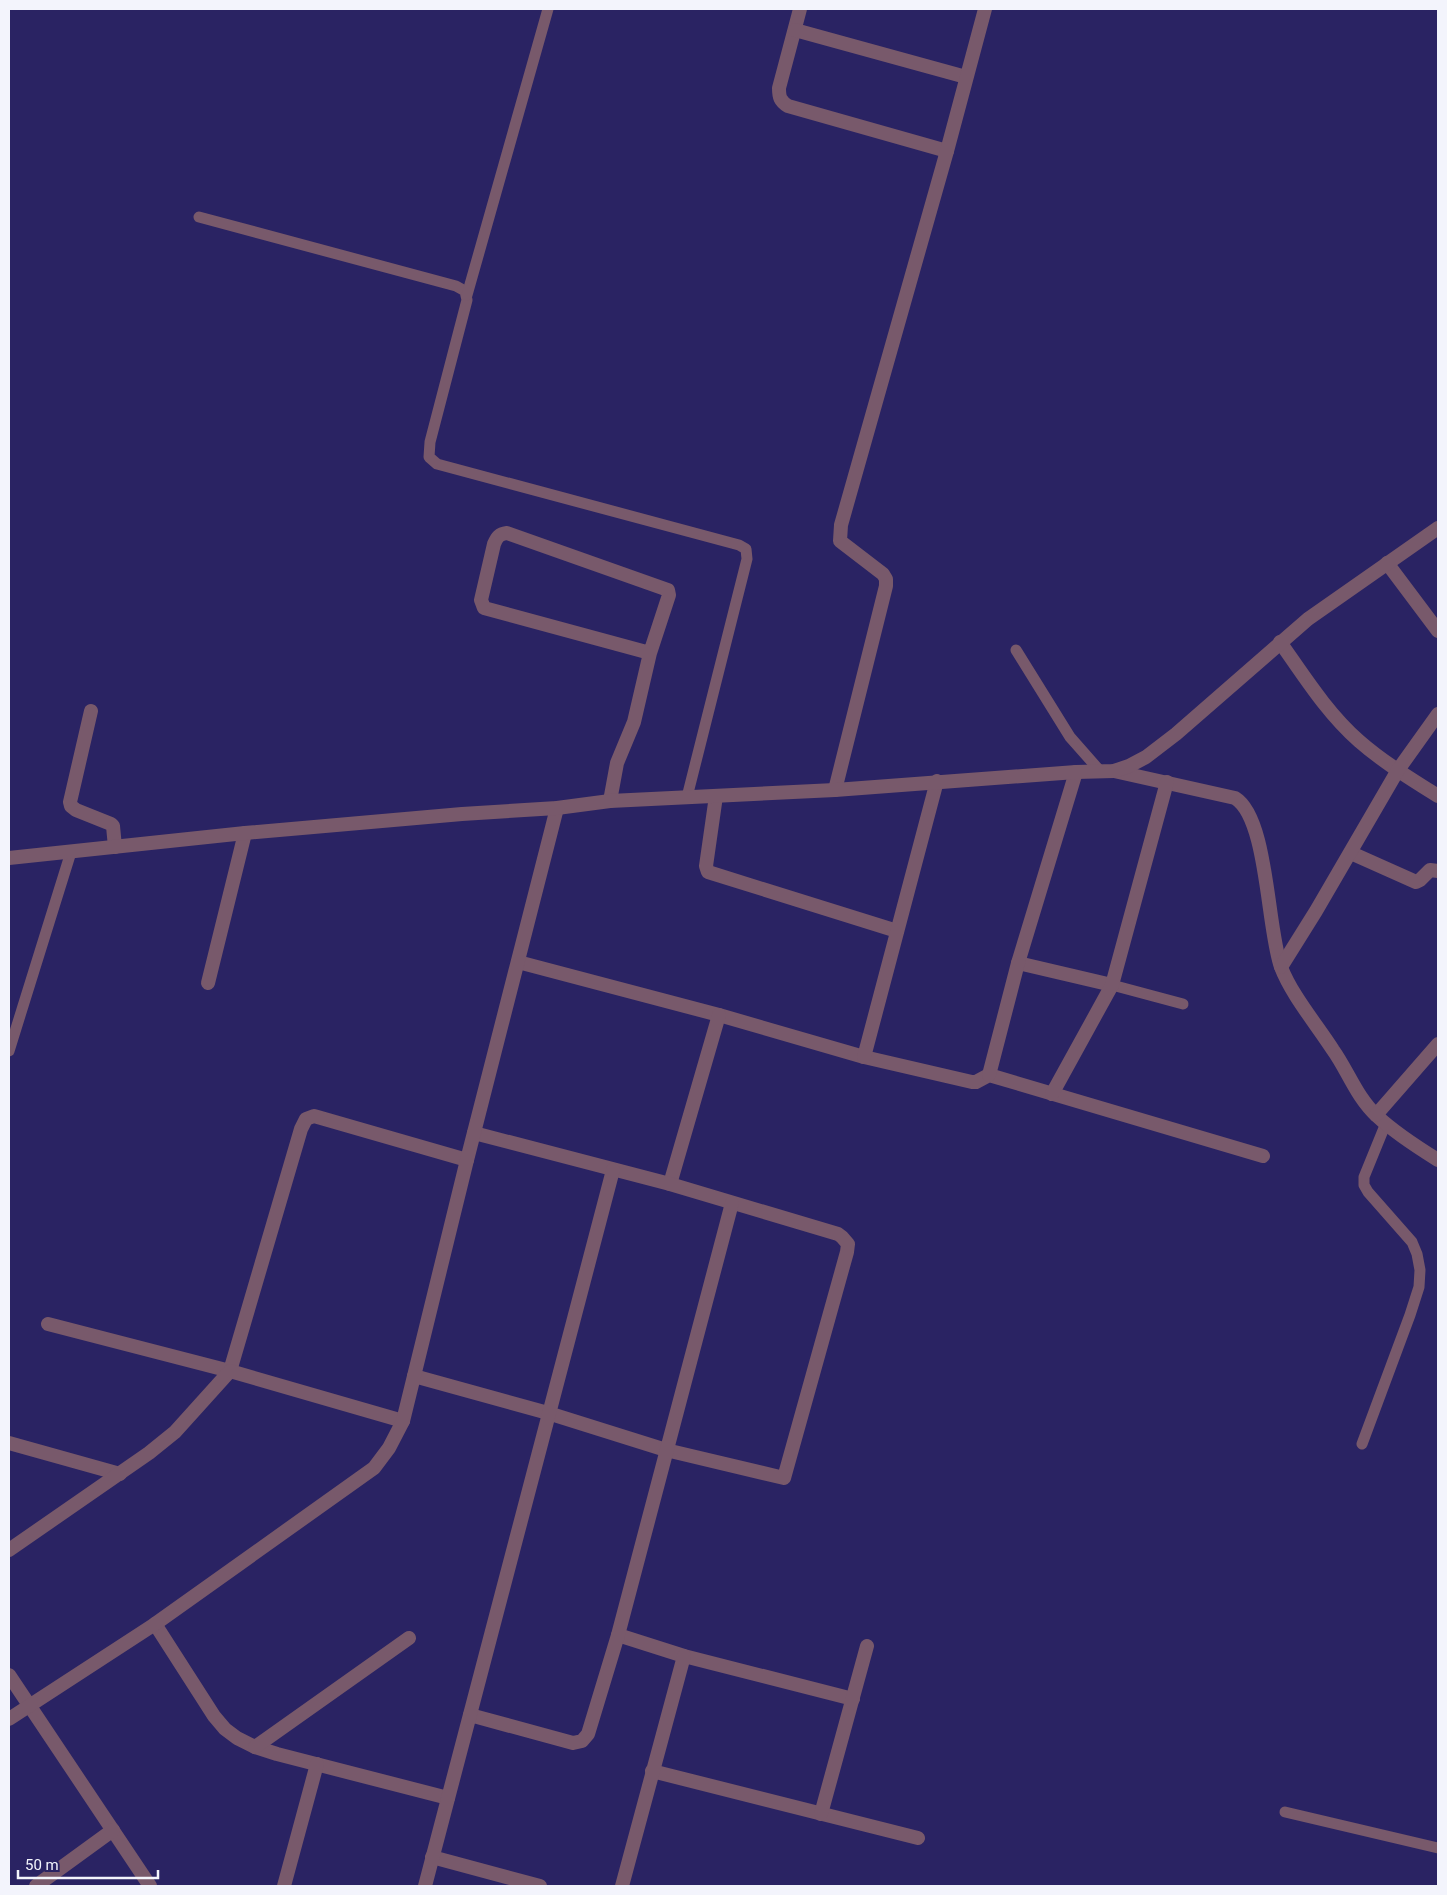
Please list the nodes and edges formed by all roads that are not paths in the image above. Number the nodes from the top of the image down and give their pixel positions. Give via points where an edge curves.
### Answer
1 (548, 9) edge
2 (800, 9) edge
3 (985, 9) edge
4 (795, 30) junction
5 (966, 77) junction
6 (947, 151) junction
7 (199, 217) dead end
8 (467, 295) junction
9 (1438, 528) edge
10 (1387, 563) junction
11 (1438, 631) edge
12 (1280, 642) junction
13 (1016, 650) dead end
14 (650, 653) junction
15 (91, 711) dead end
16 (1438, 714) edge
17 (1398, 770) junction
18 (1107, 771) junction
19 (1076, 772) junction
20 (937, 781) junction
21 (1167, 782) junction
22 (835, 790) junction
23 (716, 796) junction
24 (1438, 796) edge
25 (687, 798) junction
26 (610, 801) junction
27 (557, 808) junction
28 (245, 833) junction
29 (115, 847) junction
30 (71, 852) junction
31 (1350, 852) junction
32 (9, 858) edge
33 (1438, 871) edge
34 (897, 931) junction
35 (518, 962) junction
36 (1018, 963) junction
37 (1281, 967) junction
38 (208, 983) dead end
39 (1112, 984) junction
40 (1183, 1004) dead end
41 (718, 1015) junction
42 (1438, 1044) edge
43 (9, 1051) edge
44 (864, 1057) junction
45 (988, 1075) junction
46 (1052, 1094) junction
47 (1381, 1119) junction
48 (474, 1132) junction
49 (1263, 1156) dead end
50 (467, 1160) junction
51 (1438, 1160) edge
52 (613, 1170) junction
53 (670, 1184) junction
54 (732, 1203) junction
55 (48, 1324) dead end
56 (230, 1371) junction
57 (414, 1376) junction
58 (548, 1413) junction
59 (403, 1421) junction
60 (9, 1443) edge
61 (1362, 1444) dead end
62 (666, 1450) junction
63 (120, 1474) junction
64 (9, 1550) edge
65 (155, 1624) junction
66 (618, 1635) junction
67 (409, 1638) dead end
68 (867, 1646) dead end
69 (684, 1656) junction
70 (9, 1675) edge
71 (853, 1699) junction
72 (29, 1705) junction
73 (470, 1716) junction
74 (9, 1719) edge
75 (254, 1747) junction
76 (317, 1764) junction
77 (652, 1771) junction
78 (448, 1798) junction
79 (1285, 1812) dead end
80 (821, 1814) junction
81 (113, 1830) junction
82 (918, 1838) dead end
83 (1438, 1848) edge
84 (432, 1857) junction
85 (36, 1886) edge
86 (150, 1886) edge
87 (284, 1886) edge
88 (425, 1886) edge
89 (540, 1886) edge
90 (622, 1886) edge

1 - 8 lane
2 - 4 street
3 - 5 street
4 - 5 street
4 - 6 street via 779,88 783,103
5 - 6 street
6 - 22 street via 839,534 844,545 883,574 886,586
7 - 8 lane via 456,286
8 - 25 lane via 430,442 432,461 746,549
9 - 10 street
10 - 11 street
10 - 12 street
12 - 17 street via 1344,726
12 - 18 street via 1160,746 1129,766
13 - 18 lane via 1070,737
14 - 14 street via 484,608 481,600 497,538 507,533 667,589 669,595
14 - 26 street via 634,722 617,763
15 - 29 street via 70,802 76,810 111,824
16 - 17 street
17 - 24 street
17 - 31 street
18 - 19 street
18 - 21 street
19 - 20 street
19 - 36 street
20 - 22 street
20 - 34 street
21 - 37 street via 1235,798 1244,805 1257,836
21 - 39 street
22 - 23 street
23 - 25 street
23 - 34 street via 706,866 708,872
25 - 26 street
26 - 27 street
27 - 28 street
27 - 35 street
28 - 29 street
28 - 38 street
29 - 30 street
30 - 32 street
30 - 43 lane
31 - 33 street via 1416,882 1430,870
31 - 37 street
34 - 44 street
35 - 41 street
35 - 48 street
36 - 39 street
36 - 45 street
37 - 47 street via 1357,1091
39 - 40 lane
39 - 46 street
41 - 44 street
41 - 53 street
42 - 47 street
44 - 45 street via 972,1082
45 - 46 street
46 - 49 street
47 - 51 street
47 - 61 lane via 1365,1171 1364,1185 1412,1242 1420,1270 1419,1287 1410,1316
48 - 50 street
48 - 52 street
50 - 56 street via 314,1116 306,1119
50 - 57 street
52 - 53 street
52 - 58 street
53 - 54 street
54 - 62 street
54 - 62 street via 838,1234 848,1244 844,1262 784,1478
55 - 56 street
56 - 59 street
56 - 63 street via 175,1432
57 - 58 street
57 - 59 street
58 - 62 street
58 - 73 street
59 - 65 street via 374,1468
60 - 63 street
62 - 66 street
63 - 64 street
65 - 72 street
65 - 75 street via 214,1716 226,1729
66 - 69 street
66 - 73 street via 592,1723 582,1741 573,1743
67 - 75 street
68 - 71 street
69 - 71 street
69 - 77 street
70 - 72 street
71 - 80 street
72 - 74 street
72 - 81 street
73 - 78 street
75 - 76 street
76 - 78 street
76 - 87 street
77 - 80 street
77 - 90 street
78 - 84 street
79 - 83 lane
80 - 82 street
81 - 85 street
81 - 86 street
84 - 88 street
84 - 89 street

